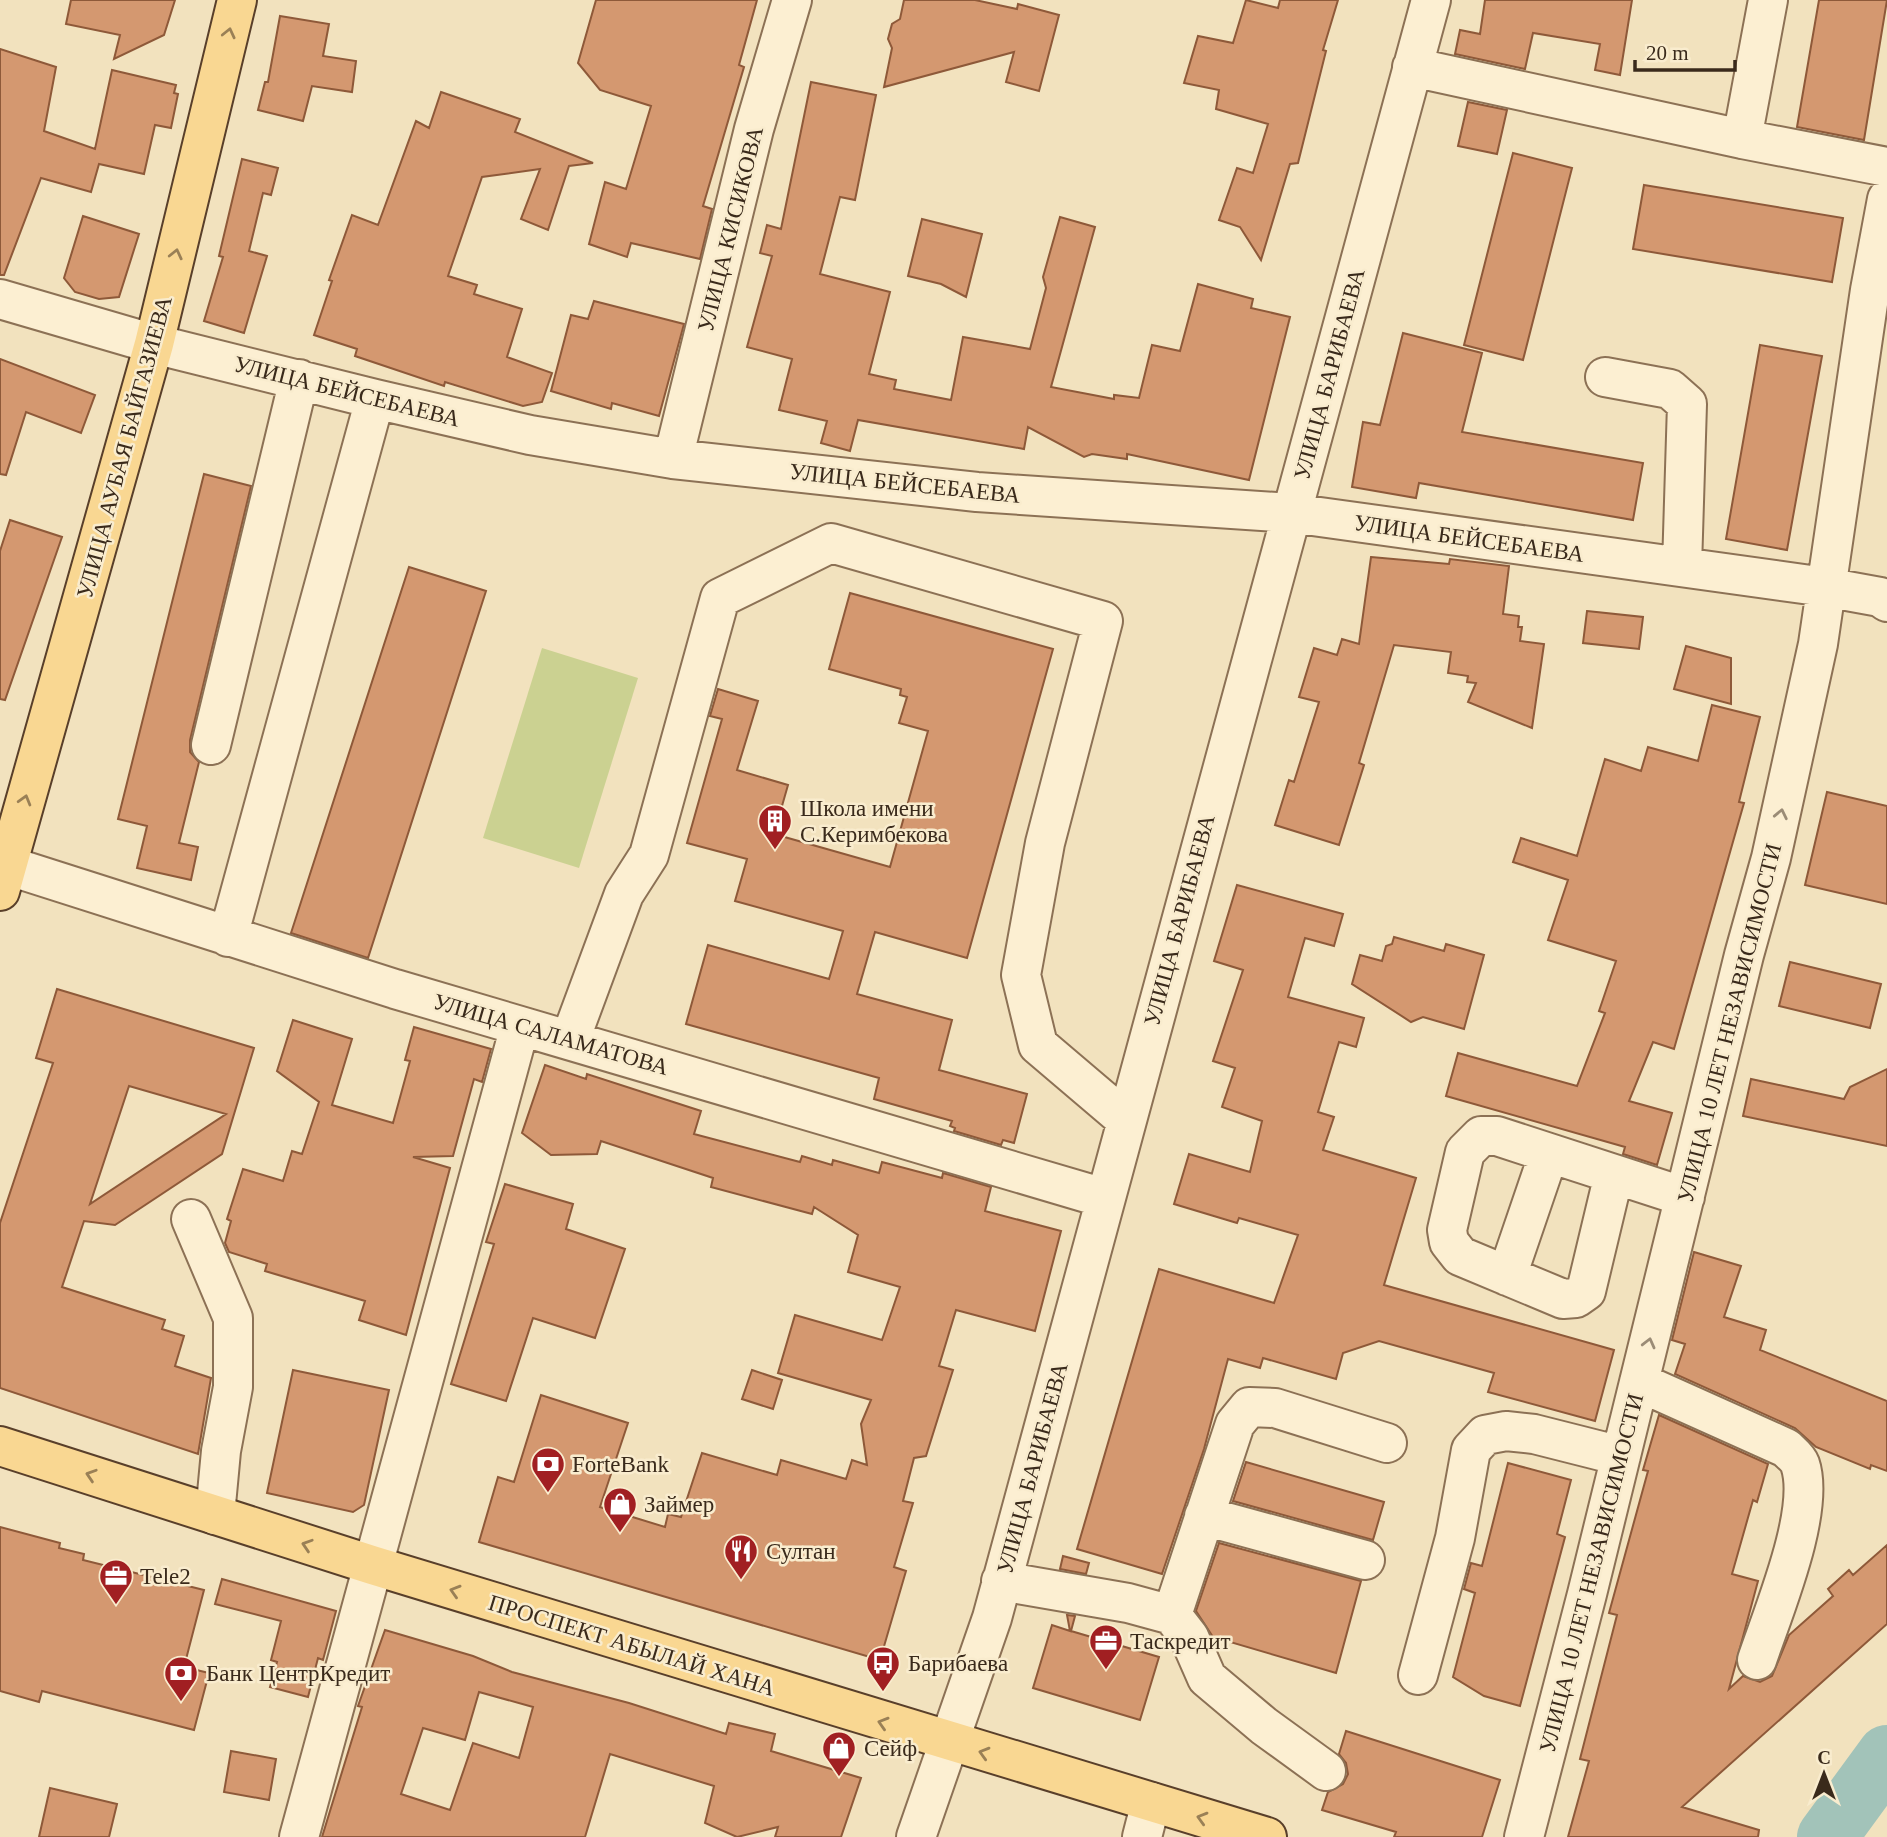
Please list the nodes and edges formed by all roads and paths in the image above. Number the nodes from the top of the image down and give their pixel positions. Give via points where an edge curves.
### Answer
1 (237, 0) edge
2 (792, 0) edge
3 (1431, 0) edge
4 (1768, 0) edge
5 (1412, 67) junction
6 (1742, 139) junction
7 (1887, 167) edge
8 (1887, 199) edge
9 (0, 299) edge
10 (154, 344) junction
11 (1605, 377) dead end
12 (299, 379) junction
13 (375, 399) junction
14 (673, 459) junction
15 (1291, 513) junction
16 (1682, 568) junction
17 (1825, 587) junction
18 (1887, 602) edge
19 (211, 745) dead end
20 (2, 873) edge
21 (228, 937) junction
22 (520, 1026) junction
23 (570, 1040) junction
24 (1125, 1118) junction
25 (1549, 1153) junction
26 (1614, 1174) junction
27 (1685, 1197) junction
28 (1104, 1198) junction
29 (191, 1219) dead end
30 (1507, 1276) junction
31 (1639, 1382) junction
32 (1387, 1443) dead end
33 (0, 1446) edge
34 (1621, 1456) junction
35 (215, 1515) junction
36 (1205, 1516) junction
37 (1365, 1560) dead end
38 (372, 1565) junction
39 (1002, 1581) junction
40 (1172, 1615) junction
41 (1757, 1660) dead end
42 (1418, 1675) dead end
43 (948, 1743) junction
44 (1326, 1771) dead end
45 (1146, 1820) edge
46 (299, 1837) edge
47 (916, 1837) edge
48 (1267, 1837) edge
49 (1524, 1837) edge

10 -> 1 main road, УЛИЦА АУБАЯ БАЙГАЗИЕВА
2 - 14 street, УЛИЦА КИСИКОВА via 754,130
3 - 5 street, УЛИЦА БАРИБАЕВА
4 - 6 street
5 - 6 street
5 - 15 street, УЛИЦА БАРИБАЕВА
6 - 7 street
8 - 17 street, УЛИЦА 10 ЛЕТ НЕЗАВИСИМОСТИ
9 - 10 street, УЛИЦА БЕЙСЕБАЕВА
10 - 12 street, УЛИЦА БЕЙСЕБАЕВА
20 -> 10 main road, УЛИЦА АУБАЯ БАЙГАЗИЕВА
11 - 16 street via 1670,389 1687,404
12 - 13 street, УЛИЦА БЕЙСЕБАЕВА
12 - 19 street
13 - 14 street, УЛИЦА БЕЙСЕБАЕВА via 530,435
13 - 21 street
14 - 15 street, УЛИЦА БЕЙСЕБАЕВА via 977,492
15 - 16 street, УЛИЦА БЕЙСЕБАЕВА
15 - 24 street, УЛИЦА БАРИБАЕВА
16 - 17 street, УЛИЦА БЕЙСЕБАЕВА
17 - 18 street, УЛИЦА БЕЙСЕБАЕВА
27 -> 17 street, УЛИЦА 10 ЛЕТ НЕЗАВИСИМОСТИ via 1771,858 1818,645
20 - 21 street, УЛИЦА САЛАМАТОВА
21 - 22 street, УЛИЦА САЛАМАТОВА
22 - 23 street, УЛИЦА САЛАМАТОВА
22 - 38 street
23 - 24 street via 624,894 649,855 720,598 831,542 1103,621 1045,843 1021,975 1038,1045
23 - 28 street, УЛИЦА САЛАМАТОВА
24 - 28 street, УЛИЦА БАРИБАЕВА
25 - 26 street
25 - 30 street
25 - 30 street via 1497,1136 1481,1136 1465,1152 1447,1230 1449,1242 1460,1256
26 - 27 street
26 - 30 street via 1586,1291 1563,1299
31 -> 27 street, УЛИЦА 10 ЛЕТ НЕЗАВИСИМОСТИ
28 - 39 street, УЛИЦА БАРИБАЕВА
29 - 35 street via 233,1318 233,1387
31 - 34 street, УЛИЦА 10 ЛЕТ НЕЗАВИСИМОСТИ
31 - 41 street via 1786,1448 1799,1462 1804,1488 1796,1537
32 - 36 street via 1275,1408 1249,1407 1235,1424
35 -> 33 main road, ПРОСПЕКТ АБЫЛАЙ ХАНА
34 - 42 street via 1506,1431 1485,1435 1471,1450 1455,1538
34 - 49 street, УЛИЦА 10 ЛЕТ НЕЗАВИСИМОСТИ
38 -> 35 main road, ПРОСПЕКТ АБЫЛАЙ ХАНА
36 - 37 street
36 - 40 street
43 -> 38 main road, ПРОСПЕКТ АБЫЛАЙ ХАНА
38 - 46 street
39 - 40 street via 1128,1602
39 - 43 street, УЛИЦА БАРИБАЕВА
40 - 44 street via 1189,1637 1207,1678
45 -> 43 main road, ПРОСПЕКТ АБЫЛАЙ ХАНА
43 - 47 street, УЛИЦА БАРИБАЕВА
48 -> 45 main road, ПРОСПЕКТ АБЫЛАЙ ХАНА

